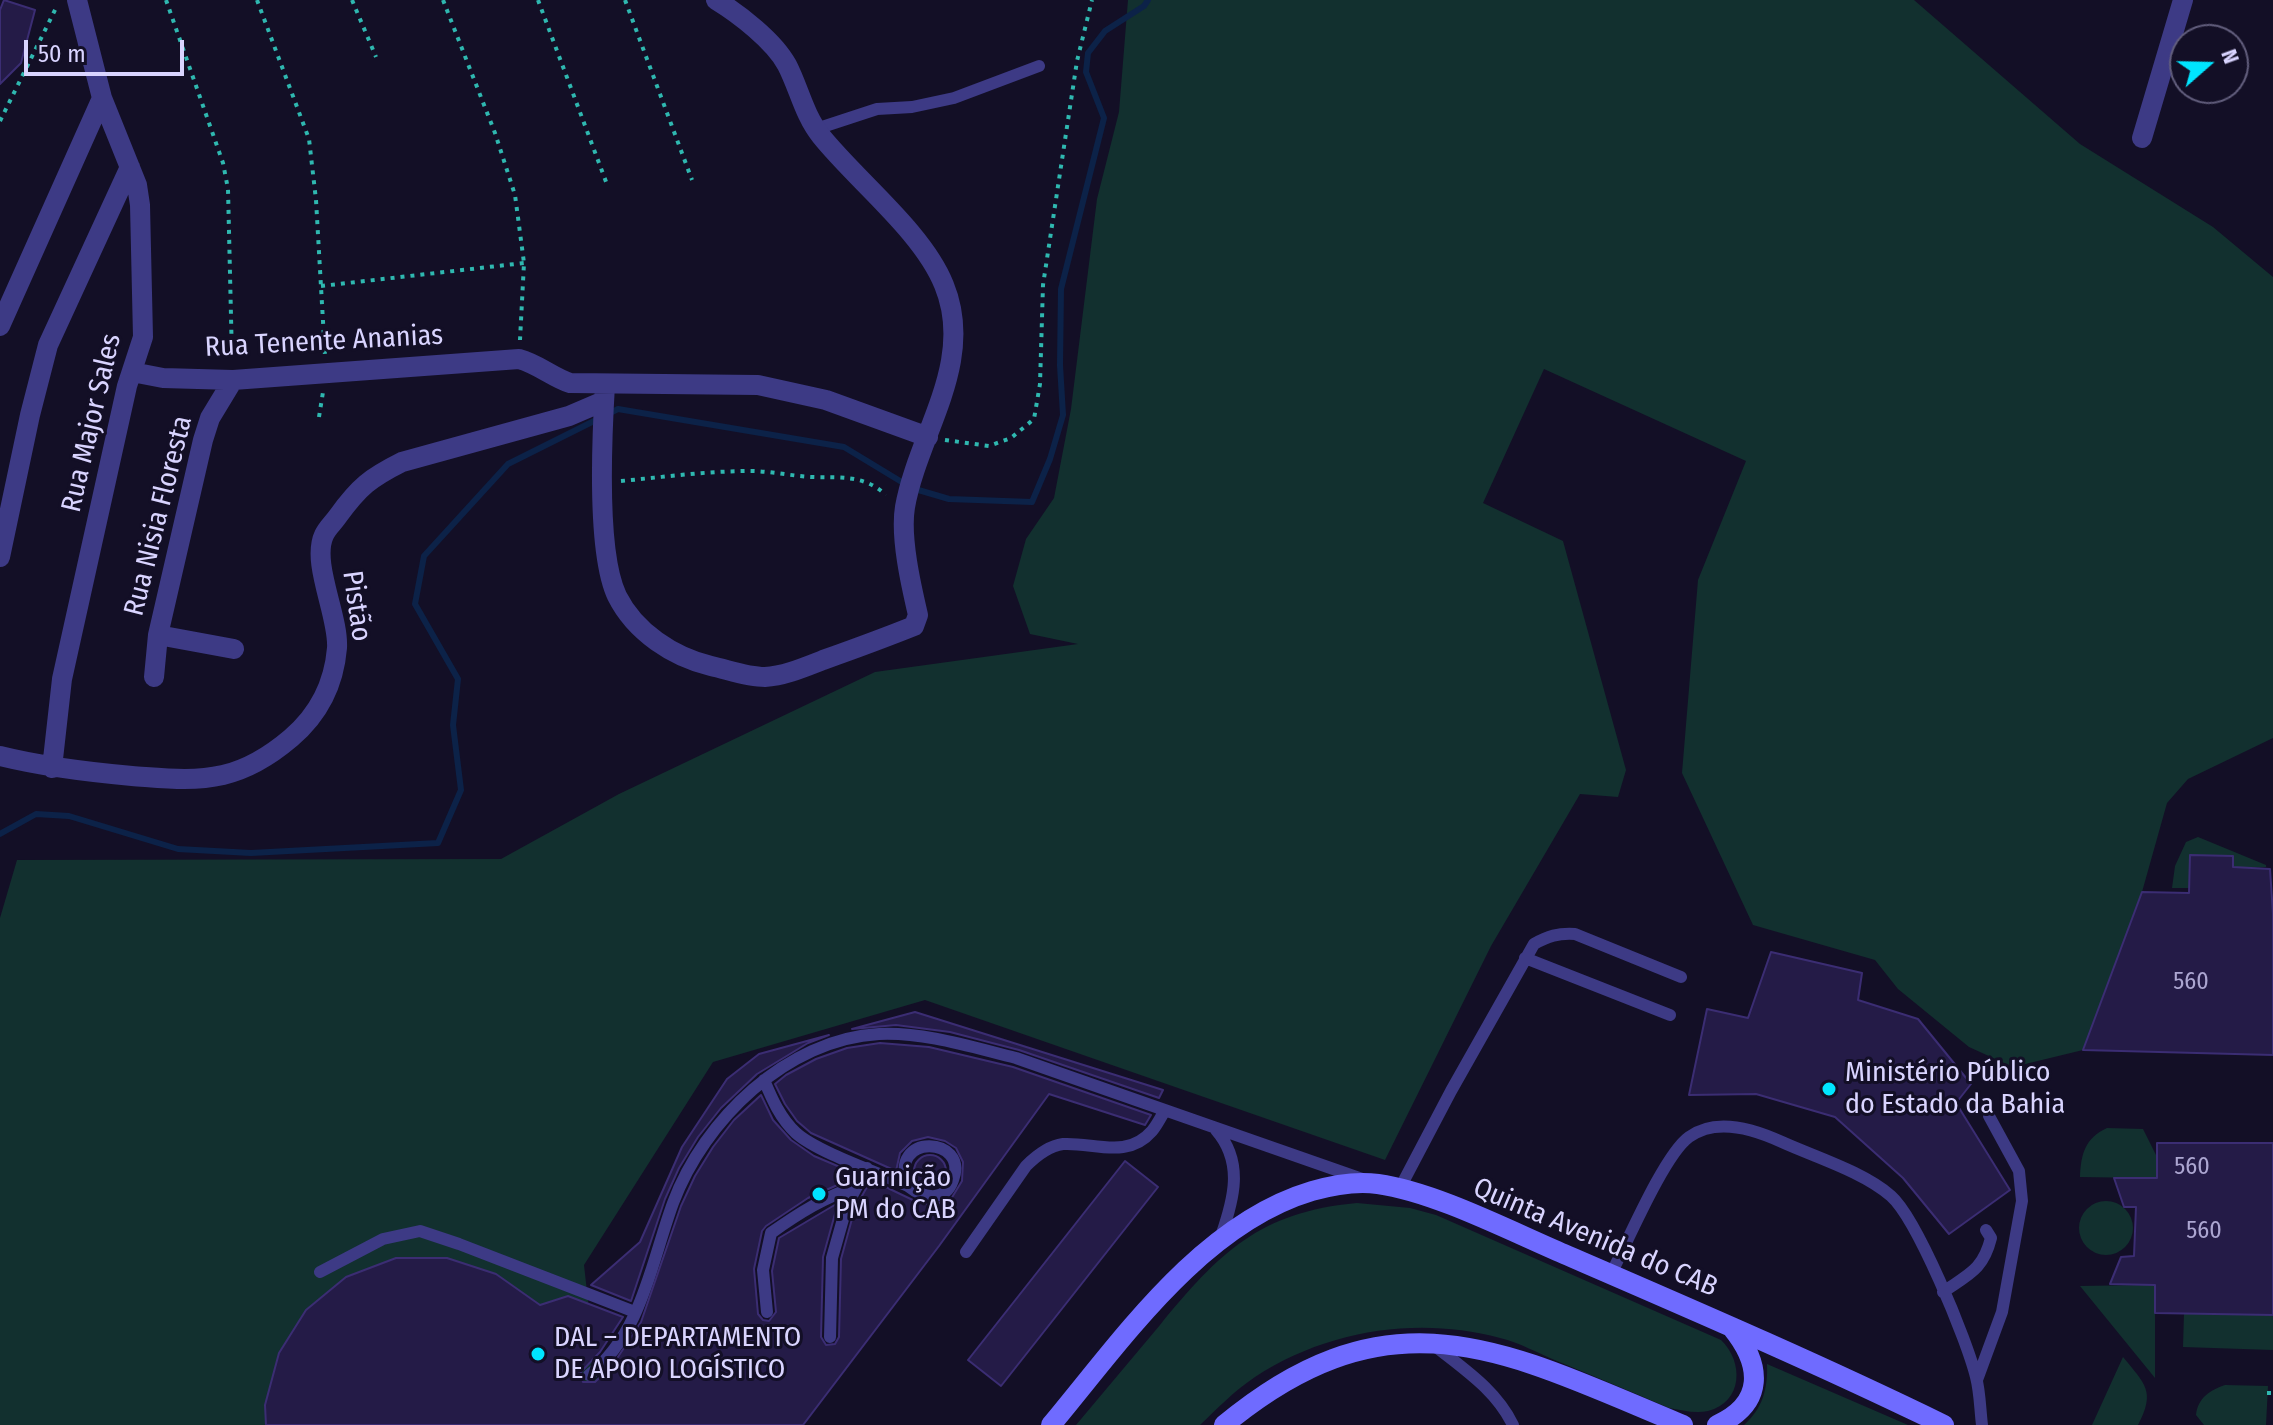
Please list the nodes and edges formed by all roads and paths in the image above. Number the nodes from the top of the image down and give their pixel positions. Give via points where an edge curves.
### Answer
1 (60, 0) edge
2 (77, 0) edge
3 (166, 0) edge
4 (257, 0) edge
5 (352, 0) edge
6 (443, 0) edge
7 (538, 0) edge
8 (625, 0) edge
9 (716, 0) edge
10 (1092, 0) edge
11 (2183, 0) edge
12 (376, 57) dead end
13 (1039, 66) dead end
14 (102, 98) junction
15 (0, 121) edge
16 (816, 129) junction
17 (2142, 138) dead end
18 (130, 167) junction
19 (692, 180) dead end
20 (608, 187) dead end
21 (524, 263) junction
22 (321, 286) junction
23 (0, 326) edge
24 (519, 359) junction
25 (326, 371) junction
26 (132, 372) junction
27 (233, 380) junction
28 (605, 393) junction
29 (319, 417) dead end
30 (928, 437) junction
31 (603, 483) junction
32 (904, 523) junction
33 (0, 557) edge
34 (158, 635) junction
35 (234, 649) dead end
36 (154, 677) dead end
37 (0, 756) edge
38 (52, 768) junction
39 (1525, 958) junction
40 (1681, 977) dead end
41 (1670, 1015) dead end
42 (764, 1080) junction
43 (1165, 1110) junction
44 (1989, 1116) dead end
45 (1214, 1127) junction
46 (867, 1168) junction
47 (1376, 1184) junction
48 (857, 1186) junction
49 (908, 1186) junction
50 (1400, 1188) junction
51 (1986, 1230) dead end
52 (1219, 1241) junction
53 (966, 1252) dead end
54 (320, 1272) dead end
55 (1611, 1274) junction
56 (1943, 1292) junction
57 (635, 1312) junction
58 (767, 1312) dead end
59 (1731, 1326) junction
60 (830, 1337) dead end
61 (1430, 1341) junction
62 (589, 1375) dead end
63 (1977, 1380) junction
64 (1052, 1424) edge
65 (1224, 1425) edge
66 (1513, 1425) edge
67 (1683, 1425) edge
68 (1717, 1425) edge
69 (1944, 1425) edge
70 (1982, 1425) edge

1 - 15 path
2 - 14 street, Rua Major Sales
3 - 27 path via 228,189
4 - 22 path via 309,139
5 - 12 path
6 - 21 path via 515,195
7 - 20 path
8 - 19 path
9 - 16 street via 776,48
10 - 30 path via 1077,61 1043,285 1034,419 1011,438 989,446
11 - 17 street
13 - 16 lane via 954,98 877,109
14 - 18 street, Rua Major Sales
14 - 23 street
16 - 30 street via 906,229 944,284 952,313 952,356
18 - 26 street, Rua Major Sales via 140,205 144,320
18 - 33 street via 48,345
21 - 22 path
21 - 24 path
22 - 25 path
24 - 25 street, Rua Tenente Ananias
24 - 28 street via 556,378
25 - 27 street, Rua Tenente Ananias
25 - 29 path
26 - 27 street, Rua Tenente Ananias
26 - 38 street, Rua Major Sales via 62,679
27 - 34 street, Rua Nisia Floresta via 203,440
28 - 30 street via 758,385 826,400
28 - 31 street
28 - 38 street, Pistão via 569,416 402,462 354,492 324,536 319,556 337,645 333,676 302,728 274,752 225,775 196,779
30 - 32 street
31 - 32 path via 752,471 853,477 883,492
31 - 32 street via 609,569 617,596 632,618 673,653 767,677 914,626 918,615
34 - 35 street
34 - 36 street, Rua Nisia Floresta
37 - 38 street, Pistão
39 - 40 lane via 1547,936 1575,934
39 - 41 lane
39 - 50 lane
42 - 43 lane via 835,1043 877,1034 915,1036 1016,1058
42 - 46 lane via 773,1103 797,1134
42 - 57 lane via 736,1105 690,1167
43 - 45 lane
43 - 53 lane via 1152,1132 1126,1146 1063,1144 1038,1155
44 - 63 lane via 2019,1171 2022,1201 2002,1312
45 - 47 lane
45 - 52 lane via 1225,1140 1235,1172
46 - 48 lane
46 - 49 lane
47 - 50 main road, Quinta Avenida do CAB
47 - 52 main road, Quinta Avenida do CAB via 1310,1192
48 - 58 lane via 831,1195 771,1233 763,1270
48 - 60 lane via 832,1258
49 - 49 lane via 919,1195 943,1194 956,1172 948,1152 923,1146 909,1155 904,1165
50 - 55 main road, Quinta Avenida do CAB
51 - 56 lane via 1991,1238 1986,1257
52 - 64 main road, Quinta Avenida do CAB via 1178,1276
54 - 57 lane via 383,1239 420,1231
55 - 56 lane via 1673,1154 1688,1137 1722,1127 1748,1128 1891,1196 1911,1223
55 - 59 main road, Quinta Avenida do CAB
56 - 63 lane
57 - 62 lane via 614,1351
59 - 68 main road via 1750,1354 1754,1382 1745,1405
59 - 69 main road, Quinta Avenida do CAB
61 - 65 main road via 1366,1349 1332,1360 1291,1378
61 - 66 lane via 1484,1385
61 - 67 main road via 1539,1365
63 - 70 lane

